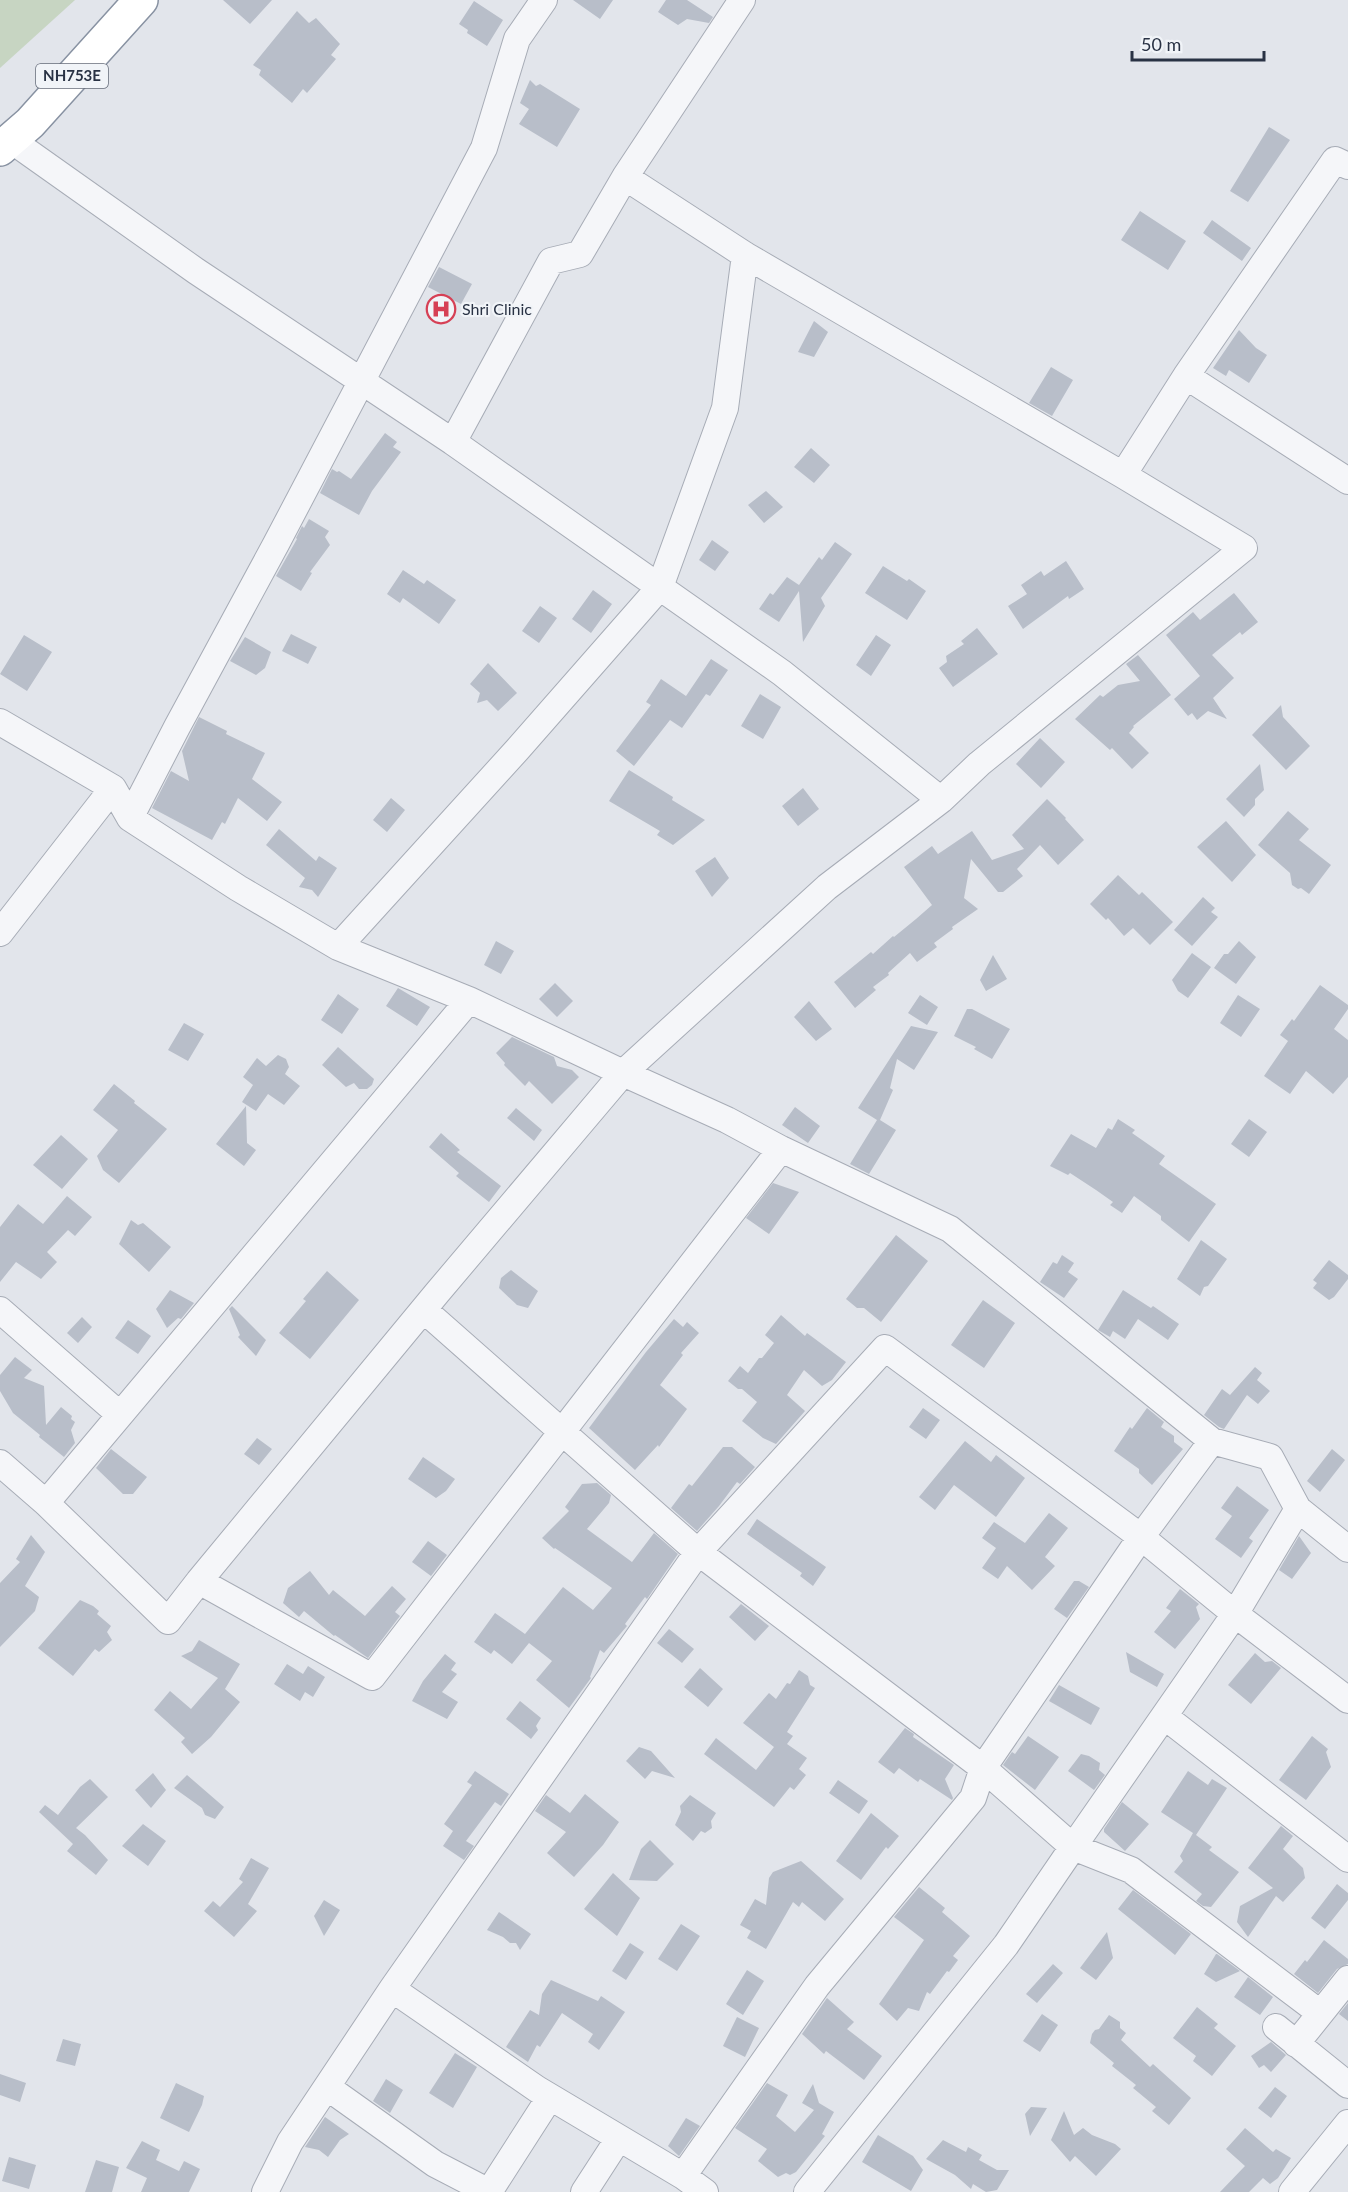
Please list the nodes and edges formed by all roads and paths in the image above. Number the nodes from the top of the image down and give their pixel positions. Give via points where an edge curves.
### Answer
1 (141, 0) edge
2 (544, 0) edge
3 (742, 0) edge
4 (5, 145) edge
5 (1348, 166) edge
6 (625, 177) junction
7 (745, 255) junction
8 (1186, 376) junction
9 (362, 381) junction
10 (453, 442) junction
11 (1123, 475) junction
12 (1348, 481) edge
13 (660, 587) junction
14 (0, 722) edge
15 (113, 788) junction
16 (941, 800) junction
17 (130, 818) junction
18 (0, 933) edge
19 (338, 946) junction
20 (469, 1000) junction
21 (623, 1073) junction
22 (781, 1149) junction
23 (0, 1310) edge
24 (424, 1310) junction
25 (119, 1414) junction
26 (561, 1432) junction
27 (1212, 1440) junction
28 (0, 1463) edge
29 (46, 1503) junction
30 (1298, 1509) junction
31 (1142, 1537) junction
32 (1348, 1549) edge
33 (698, 1552) junction
34 (199, 1581) junction
35 (1235, 1614) junction
36 (1348, 1700) edge
37 (1164, 1716) junction
38 (983, 1768) junction
39 (1073, 1847) junction
40 (1348, 1859) edge
41 (1348, 1979) edge
42 (392, 1989) junction
43 (1320, 2013) junction
44 (1276, 2027) dead end
45 (1296, 2044) junction
46 (1348, 2085) edge
47 (327, 2087) junction
48 (550, 2097) junction
49 (1348, 2123) edge
50 (619, 2138) junction
51 (683, 2176) junction
52 (265, 2192) edge
53 (489, 2192) edge
54 (584, 2192) edge
55 (705, 2192) edge
56 (807, 2192) edge
57 (1292, 2192) edge

1 - 4 highway, NH753E via 30,123
2 - 9 street via 517,39 484,148
3 - 6 street
4 - 9 street
5 - 8 street via 1335,160
6 - 7 street
6 - 10 street via 580,254 551,261
7 - 11 street
7 - 13 street via 725,408
8 - 11 street
8 - 12 street
9 - 10 street
9 - 17 street
10 - 13 street
11 - 16 street via 1244,548
13 - 16 street via 782,673
13 - 19 street
14 - 15 street
15 - 17 street
15 - 18 street
16 - 21 street via 827,887
17 - 19 street via 237,888
19 - 20 street
20 - 21 street
20 - 25 street
21 - 22 street
21 - 24 street
22 - 26 street
22 - 27 street via 950,1229
23 - 25 street
24 - 26 street
24 - 34 street
25 - 29 street
26 - 33 street
26 - 34 street via 372,1677
27 - 30 street via 1270,1457
27 - 31 street
28 - 29 street
29 - 34 street via 168,1621
30 - 32 street
30 - 35 street
31 - 33 street via 885,1348
31 - 35 street
31 - 38 street
33 - 38 street
33 - 42 street
35 - 36 street
35 - 37 street
37 - 39 street
37 - 40 street
38 - 39 street
38 - 51 street via 973,1798 817,1986
39 - 43 street via 1131,1870
39 - 56 street via 1006,1945
41 - 43 street
42 - 47 street
42 - 48 street
43 - 45 street
44 - 45 street
45 - 46 street
47 - 52 street via 290,2142
47 - 53 street via 435,2164
48 - 50 street
48 - 53 street
49 - 57 street
50 - 51 street
50 - 54 street
51 - 55 street

